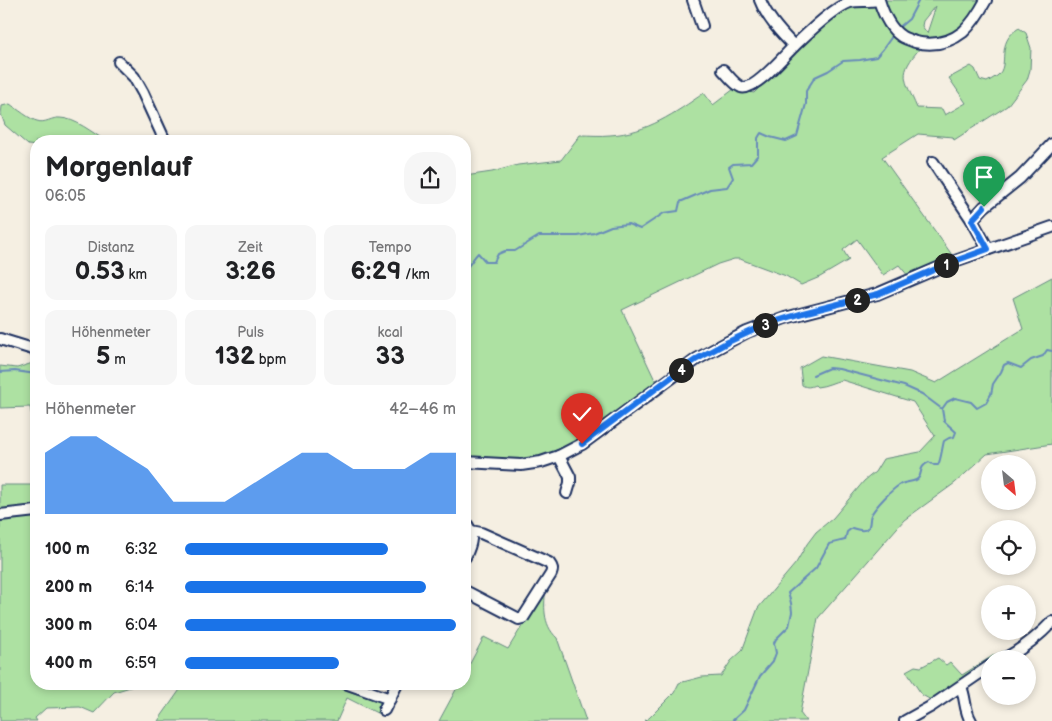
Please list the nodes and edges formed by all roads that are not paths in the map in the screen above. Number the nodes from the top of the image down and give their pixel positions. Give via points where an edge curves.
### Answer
1 (693, 0) edge
2 (760, 0) edge
3 (878, 0) edge
4 (986, 0) edge
5 (702, 26) dead end
6 (794, 46) junction
7 (119, 62) dead end
8 (724, 70) dead end
9 (162, 135) edge
10 (1052, 144) edge
11 (933, 162) dead end
12 (972, 220) junction
13 (1052, 227) edge
14 (988, 249) junction
15 (0, 339) edge
16 (30, 348) edge
17 (559, 456) junction
18 (471, 462) edge
19 (567, 493) dead end
20 (30, 512) edge
21 (0, 515) edge
22 (471, 532) joint
23 (471, 544) edge
24 (471, 594) edge
25 (1052, 622) edge
26 (1019, 650) edge
27 (981, 672) edge
28 (961, 686) junction
29 (365, 690) edge
30 (395, 690) edge
31 (390, 699) junction
32 (384, 710) dead end
33 (905, 721) edge
34 (971, 721) edge

1 - 5 street
2 - 6 street via 773,23
3 - 4 street via 885,17 901,36 938,44 964,31
3 - 6 street via 849,2
6 - 8 street via 762,78 748,87 739,86
7 - 9 street via 134,77
10 - 12 street via 1025,174
11 - 12 street
12 - 14 street
13 - 14 street
14 - 17 street via 878,294 785,318 747,332 697,359 582,444
15 - 16 street
17 - 18 street via 520,465
17 - 19 street via 570,477
20 - 21 street
22 - 23 street
22 - 24 street via 481,533 549,563 553,570 523,618 519,619
25 - 26 street
27 - 28 street
28 - 33 street
28 - 34 street
29 - 31 street
30 - 31 street
31 - 32 street

